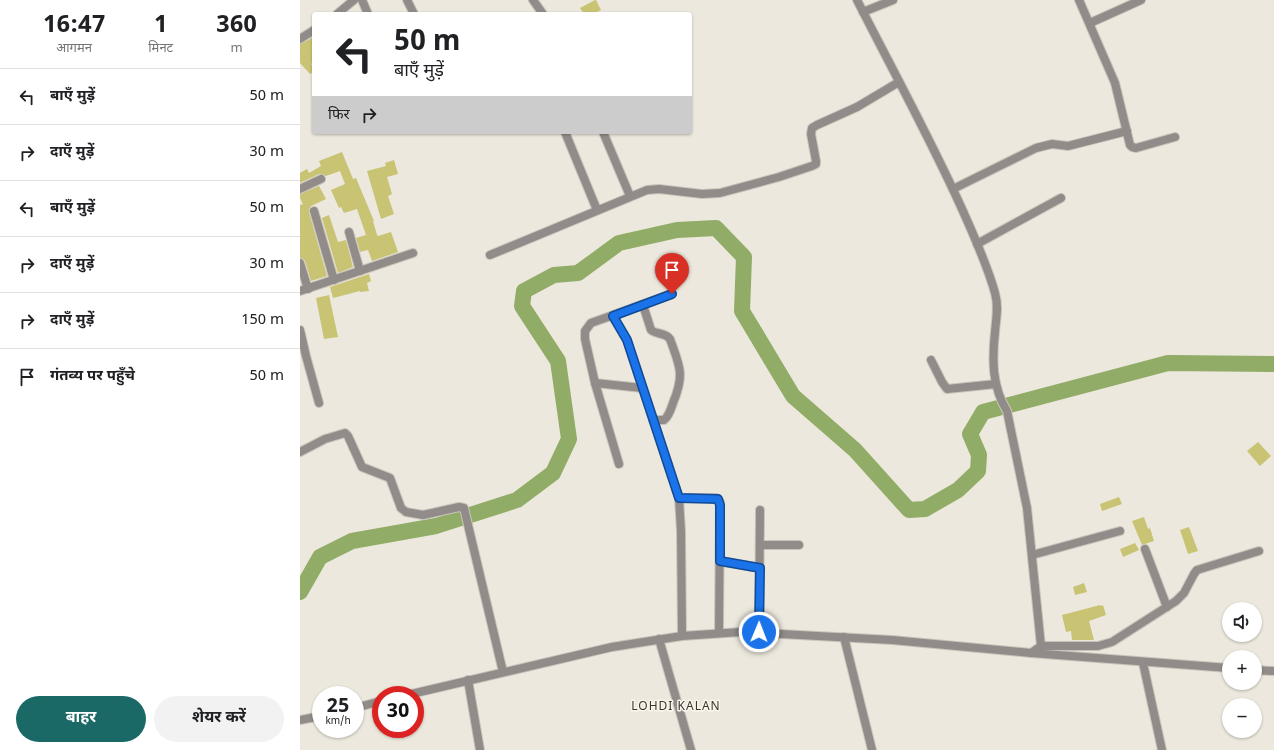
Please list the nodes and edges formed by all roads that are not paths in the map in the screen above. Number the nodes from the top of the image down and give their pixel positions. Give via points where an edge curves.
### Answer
1 (354, 0) edge
2 (362, 0) edge
3 (406, 0) edge
4 (533, 0) edge
5 (857, 0) edge
6 (893, 0) edge
7 (1079, 0) edge
8 (1141, 0) edge
9 (341, 12) edge
10 (367, 12) edge
11 (413, 12) edge
12 (542, 12) edge
13 (863, 12) junction
14 (1090, 23) junction
15 (312, 31) edge
16 (300, 39) edge
17 (899, 82) junction
18 (1127, 131) junction
19 (566, 134) edge
20 (604, 134) edge
21 (1175, 138) dead end
22 (321, 179) dead end
23 (300, 189) edge
24 (953, 189) junction
25 (630, 196) junction
26 (1061, 198) dead end
27 (597, 210) junction
28 (314, 211) dead end
29 (349, 232) dead end
30 (977, 244) junction
31 (413, 253) dead end
32 (490, 255) dead end
33 (300, 263) edge
34 (360, 271) junction
35 (334, 280) junction
36 (304, 290) edge
37 (672, 294) dead end
38 (642, 305) junction
39 (613, 316) junction
40 (300, 330) edge
41 (931, 360) dead end
42 (595, 382) junction
43 (996, 384) junction
44 (642, 388) junction
45 (320, 404) dead end
46 (653, 420) junction
47 (300, 452) edge
48 (619, 464) dead end
49 (679, 498) junction
50 (760, 510) dead end
51 (1120, 530) dead end
52 (760, 545) junction
53 (799, 545) dead end
54 (1145, 549) dead end
55 (1259, 551) dead end
56 (1032, 555) junction
57 (720, 561) junction
58 (760, 568) junction
59 (1167, 607) junction
60 (719, 632) junction
61 (759, 632) junction
62 (682, 636) junction
63 (844, 636) junction
64 (659, 639) junction
65 (1041, 646) junction
66 (1031, 653) junction
67 (1143, 663) junction
68 (1222, 668) edge
69 (1262, 670) edge
70 (1274, 671) edge
71 (503, 672) junction
72 (468, 680) junction
73 (424, 691) edge
74 (312, 718) edge
75 (300, 720) edge
76 (480, 750) edge
77 (691, 750) edge
78 (872, 750) edge
79 (1162, 750) edge

1 - 9 street
2 - 10 street
3 - 11 street
4 - 12 street
5 - 13 street
6 - 13 street
7 - 14 street
8 - 14 street
13 - 17 street
14 - 18 street via 1115,83
15 - 16 street
17 - 24 street
17 - 25 street via 857,107 812,128 816,162 812,166 720,193 702,194 652,189
18 - 21 street via 1130,145 1134,148
18 - 24 street via 1068,146 1052,144 1036,148
19 - 27 street
20 - 25 street
22 - 23 street
24 - 30 street
25 - 27 street
26 - 30 street
27 - 32 street
28 - 35 street
29 - 34 street
30 - 43 street via 997,302 993,356
31 - 34 street
33 - 36 street
34 - 35 street
35 - 36 street
37 - 38 street
38 - 39 street
38 - 46 street via 651,330 670,338 681,370 679,389 668,415 664,420
39 - 42 street via 591,323 585,331
39 - 44 street via 627,340
40 - 45 street
41 - 43 street via 947,389
42 - 44 street
42 - 48 street
43 - 56 street via 1000,400 1007,411 1027,508
44 - 46 street
46 - 49 street
47 - 71 street via 324,439 344,433 348,436 362,467 387,476 391,480 401,508 406,512 423,515 464,508
49 - 57 street via 720,500
49 - 62 street
50 - 52 street
51 - 56 street
52 - 53 street
52 - 58 street
54 - 59 street
55 - 59 street via 1197,570 1176,602
56 - 65 street
57 - 58 street
57 - 60 street
58 - 61 street
59 - 65 street via 1120,638 1106,644
60 - 61 street
60 - 62 street
61 - 63 street
62 - 64 street
63 - 66 street
63 - 78 street
64 - 71 street via 604,648
64 - 77 street
65 - 66 street
66 - 67 street
67 - 68 street
67 - 79 street
69 - 70 street
71 - 72 street
72 - 73 street
72 - 76 street
74 - 75 street

